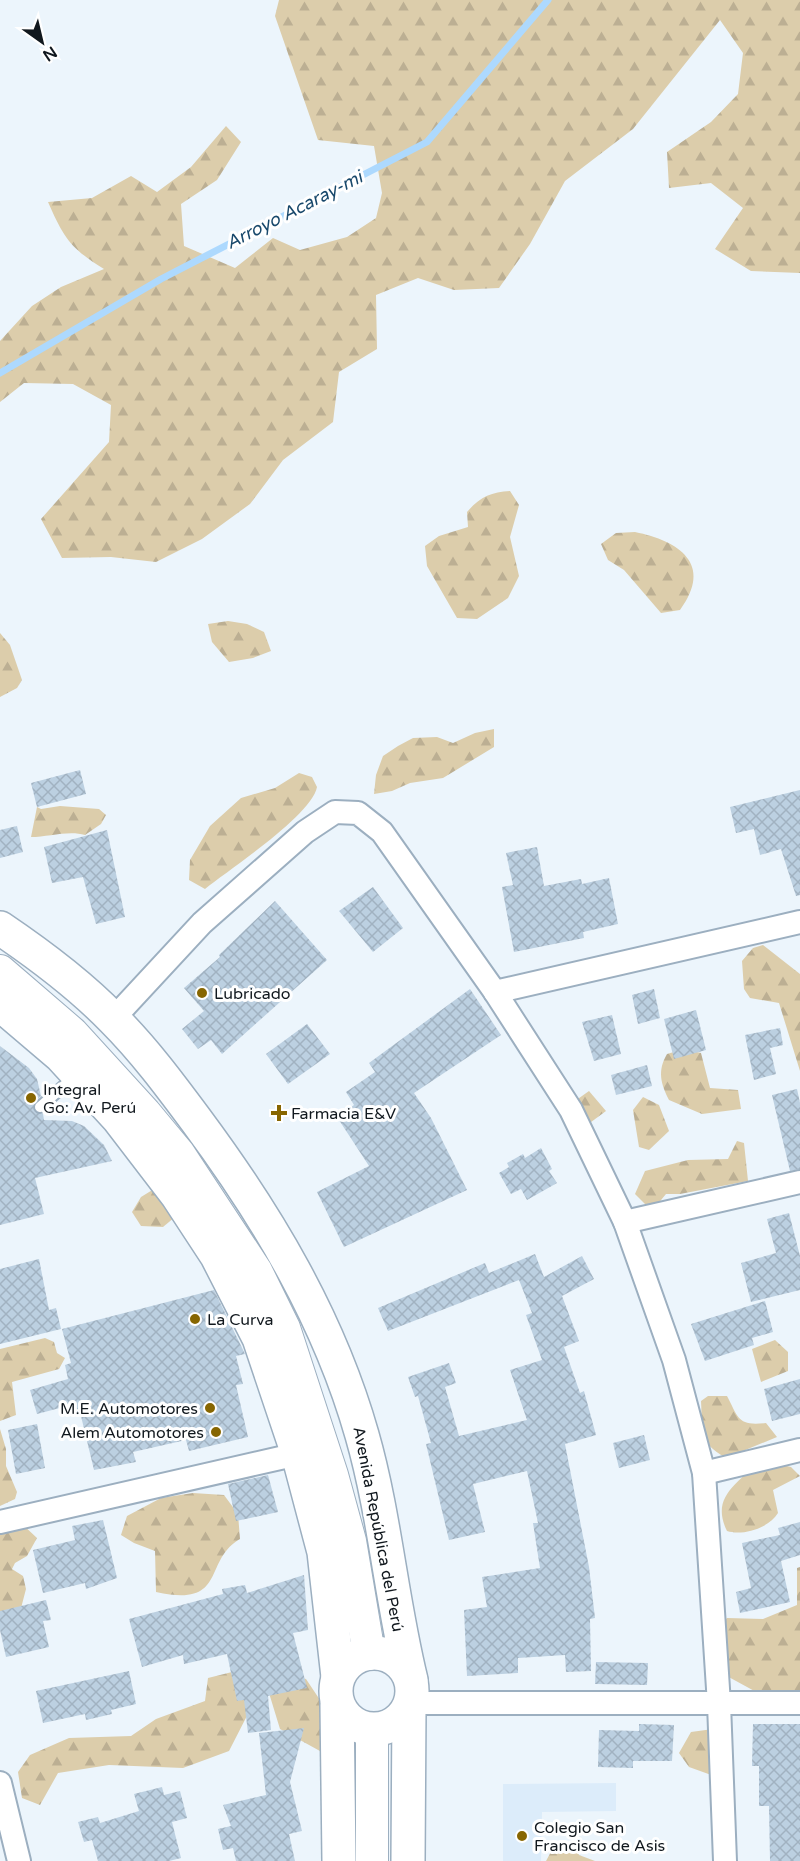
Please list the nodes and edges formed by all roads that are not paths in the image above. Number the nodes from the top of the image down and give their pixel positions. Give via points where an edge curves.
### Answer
1 (800, 922) edge
2 (0, 928) edge
3 (0, 971) edge
4 (495, 992) junction
5 (0, 1004) edge
6 (113, 1019) junction
7 (78, 1074) junction
8 (40, 1107) dead end
9 (800, 1182) edge
10 (625, 1222) junction
11 (800, 1450) edge
12 (298, 1454) junction
13 (704, 1473) junction
14 (0, 1522) edge
15 (369, 1654) junction
16 (338, 1691) junction
17 (410, 1697) junction
18 (800, 1703) edge
19 (719, 1704) junction
20 (372, 1730) junction
21 (0, 1783) edge
22 (19, 1861) edge
23 (339, 1861) edge
24 (372, 1861) edge
25 (408, 1861) edge
26 (725, 1861) edge

1 - 4 street
2 - 6 highway, Avenida República del Perú via 52,964
3 - 15 street via 72,1033 145,1113 179,1154 256,1271 284,1328 333,1475 350,1541
4 - 6 street via 382,832 358,813 334,812 305,832 202,923
4 - 10 street via 571,1110
5 - 7 highway
6 - 17 highway, Avenida República del Perú via 162,1075 240,1179 313,1305 342,1373 363,1437
7 - 8 lane
7 - 12 highway via 118,1118 177,1195 217,1256 259,1338
9 - 10 street
10 - 13 street via 674,1360
11 - 13 street
12 - 14 street
12 - 16 highway via 328,1575
13 - 19 street
15 - 16 highway via 353,1659
15 - 17 highway via 387,1655 398,1661
16 - 20 highway via 351,1723
16 - 23 highway
17 - 19 street
17 - 20 highway via 394,1725
17 - 25 highway, Avenida República del Perú
18 - 19 street
19 - 26 street
20 - 24 street
21 - 22 street

